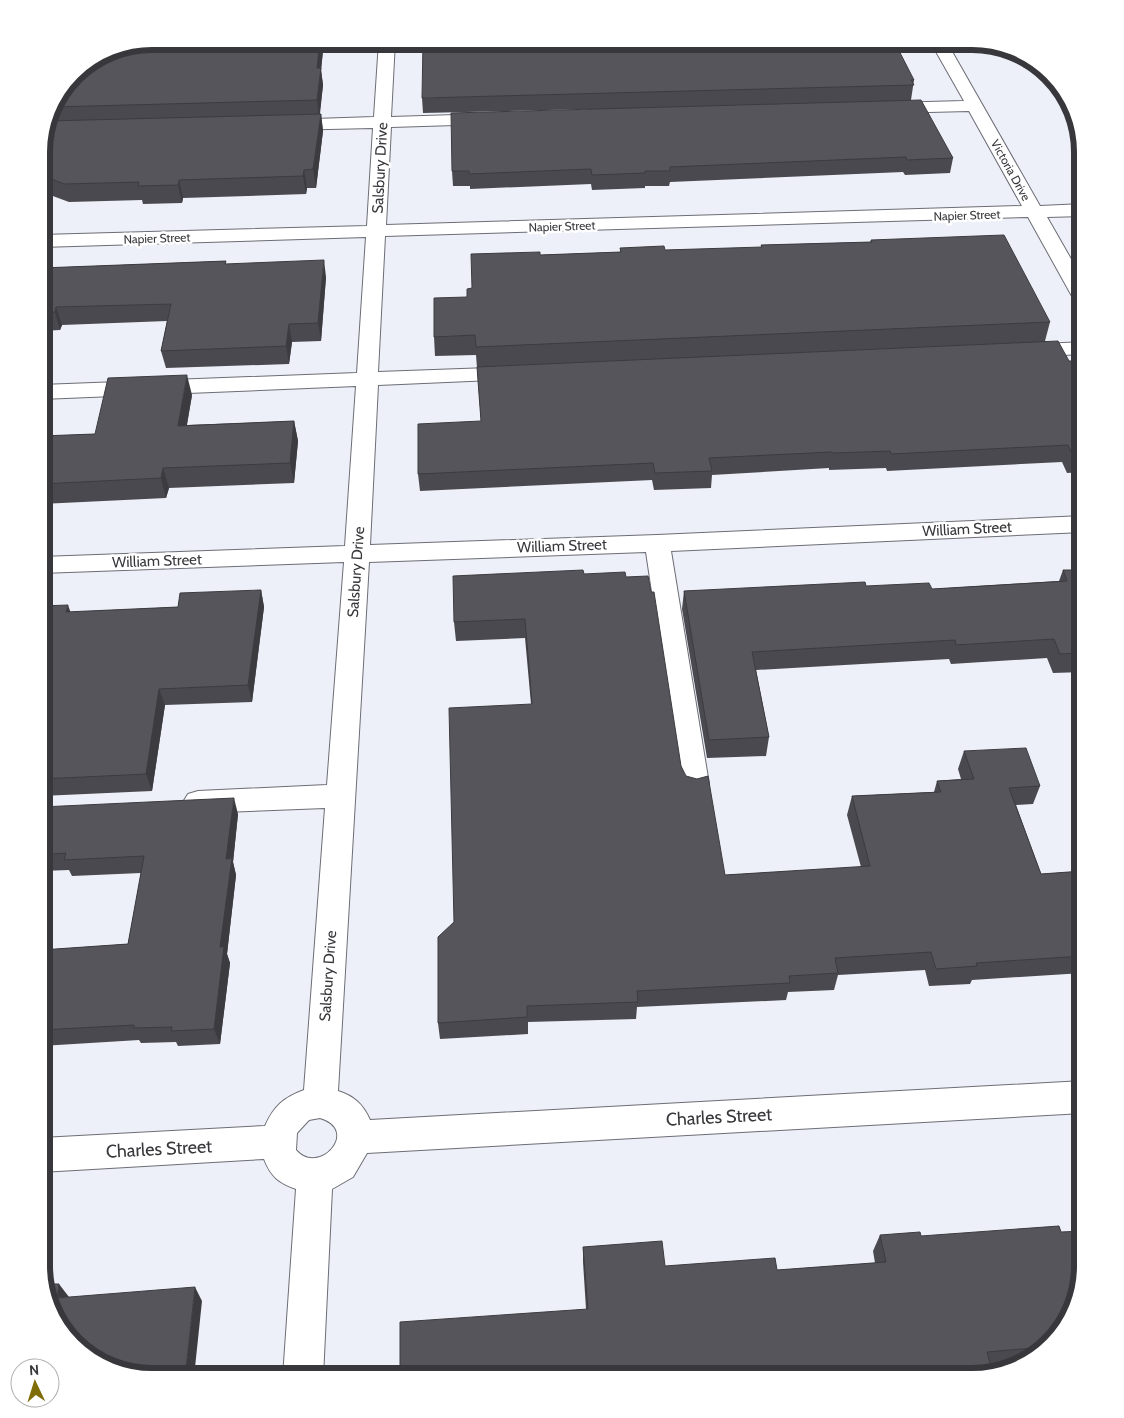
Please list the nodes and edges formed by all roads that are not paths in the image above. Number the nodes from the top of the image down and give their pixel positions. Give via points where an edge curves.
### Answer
1 (386, 50) edge
2 (943, 50) edge
3 (975, 106) junction
4 (872, 108) edge
5 (506, 119) edge
6 (382, 122) junction
7 (271, 125) edge
8 (1074, 211) edge
9 (1035, 213) junction
10 (377, 232) junction
11 (50, 241) edge
12 (1074, 282) edge
13 (1074, 348) edge
14 (1000, 352) edge
15 (536, 372) edge
16 (368, 380) junction
17 (50, 392) edge
18 (1074, 524) edge
19 (657, 543) junction
20 (357, 553) junction
21 (50, 565) edge
22 (695, 784) edge
23 (341, 796) junction
24 (170, 804) edge
25 (1074, 1097) edge
26 (320, 1102) junction
27 (356, 1137) junction
28 (277, 1142) junction
29 (50, 1155) edge
30 (315, 1176) junction
31 (304, 1368) edge

1 - 6 street, Salsbury Drive
2 - 3 street, Victoria Drive
3 - 4 street
3 - 9 street, Victoria Drive
5 - 6 street
6 - 7 street
6 - 10 street, Salsbury Drive
8 - 9 street, Napier Street
9 - 10 street, Napier Street
9 - 12 street, Victoria Drive
10 - 11 street, Napier Street
10 - 16 street, Salsbury Drive
13 - 14 street
15 - 16 street
16 - 17 street
16 - 20 street, Salsbury Drive
18 - 19 street, William Street
19 - 20 street, William Street
19 - 22 street
20 - 21 street, William Street
20 - 23 street, Salsbury Drive
23 - 24 street
23 - 26 street, Salsbury Drive
25 - 27 street, Charles Street
26 - 27 street via 342,1108 355,1126
26 - 28 street via 295,1110 279,1130
27 - 30 street via 346,1159 326,1174
28 - 29 street, Charles Street
28 - 30 street via 278,1153 284,1163 302,1175
30 - 31 street

